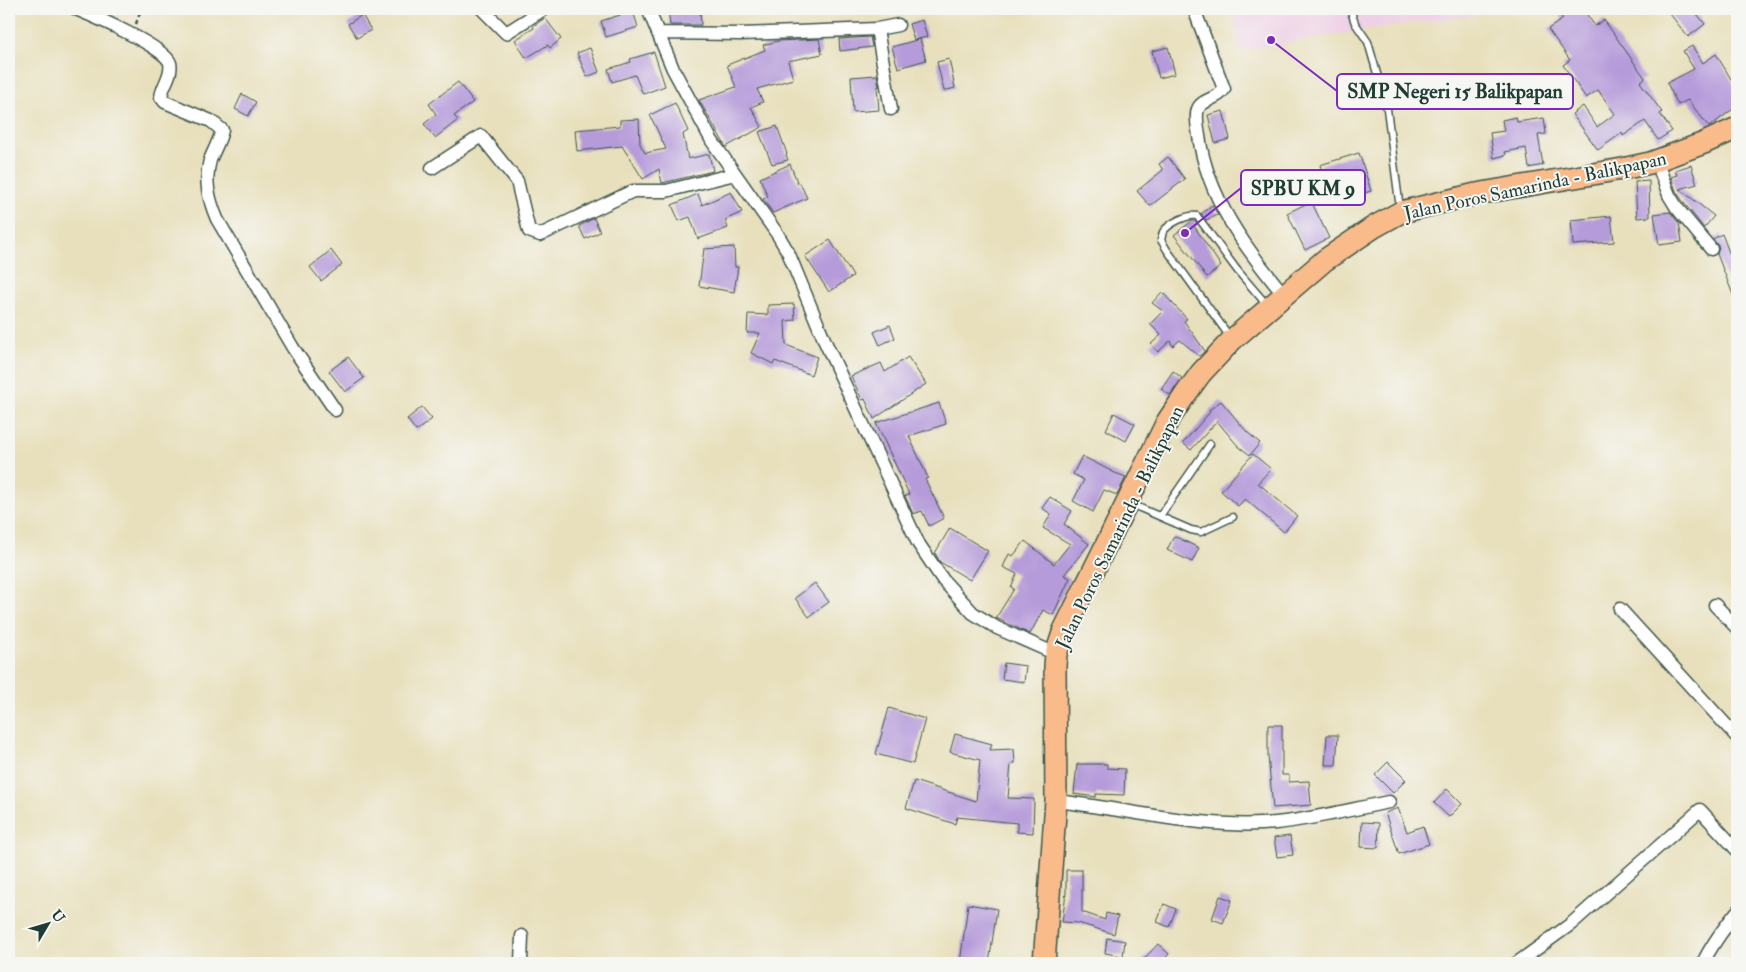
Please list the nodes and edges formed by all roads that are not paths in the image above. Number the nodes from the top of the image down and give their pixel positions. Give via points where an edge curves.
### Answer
1 (76, 9) edge
2 (482, 9) edge
3 (544, 9) edge
4 (648, 9) edge
5 (1194, 9) edge
6 (1350, 9) edge
7 (898, 25) dead end
8 (877, 29) junction
9 (659, 34) junction
10 (890, 109) dead end
11 (1737, 128) edge
12 (1656, 160) junction
13 (432, 168) dead end
14 (735, 174) junction
15 (1401, 212) junction
16 (1711, 249) dead end
17 (1277, 302) junction
18 (1232, 340) junction
19 (335, 410) dead end
20 (1210, 444) dead end
21 (1127, 503) junction
22 (1160, 516) junction
23 (1233, 517) dead end
24 (1715, 604) dead end
25 (1620, 610) dead end
26 (1737, 628) edge
27 (1056, 654) junction
28 (1737, 737) edge
29 (1056, 800) junction
30 (1389, 802) dead end
31 (1737, 850) edge
32 (1737, 912) edge
33 (522, 936) dead end
34 (521, 963) edge
35 (1044, 963) edge
36 (1517, 963) edge
37 (1703, 963) edge

1 - 19 street via 133,36 167,58 169,72 161,97 165,102 211,121 222,130 210,162 208,197 217,219 293,348
2 - 3 street via 506,33
4 - 9 street
5 - 17 street via 1224,89 1200,104 1197,111 1201,152 1227,215
6 - 15 lane via 1368,42 1387,109
7 - 8 street
8 - 9 street
8 - 10 street
9 - 14 street via 673,69 712,141
11 - 12 highway, Jalan Poros Samarinda - Balikpapan
12 - 15 highway, Jalan Poros Samarinda - Balikpapan via 1622,169 1476,194
12 - 16 street via 1677,208
13 - 14 street via 481,136 517,181 529,231 540,235 633,191 666,192
14 - 27 street via 788,252 857,414 918,543 943,580 973,613 997,628
15 - 17 highway, Jalan Poros Samarinda - Balikpapan via 1324,260
17 - 18 highway, Jalan Poros Samarinda - Balikpapan
17 - 18 lane via 1237,270 1197,216 1183,217 1163,232 1161,240 1167,250
18 - 21 highway, Jalan Poros Samarinda - Balikpapan via 1201,373 1167,422
20 - 22 lane
21 - 22 lane
21 - 27 highway, Jalan Poros Samarinda - Balikpapan via 1064,630
22 - 23 lane via 1201,532
24 - 26 street
25 - 28 street
27 - 29 highway, Jalan Poros Samarinda - Balikpapan
29 - 30 street via 1192,822 1254,824 1301,819
29 - 35 highway, Jalan Poros Samarinda - Balikpapan
31 - 36 street via 1700,810 1571,924
32 - 37 street
33 - 34 street

